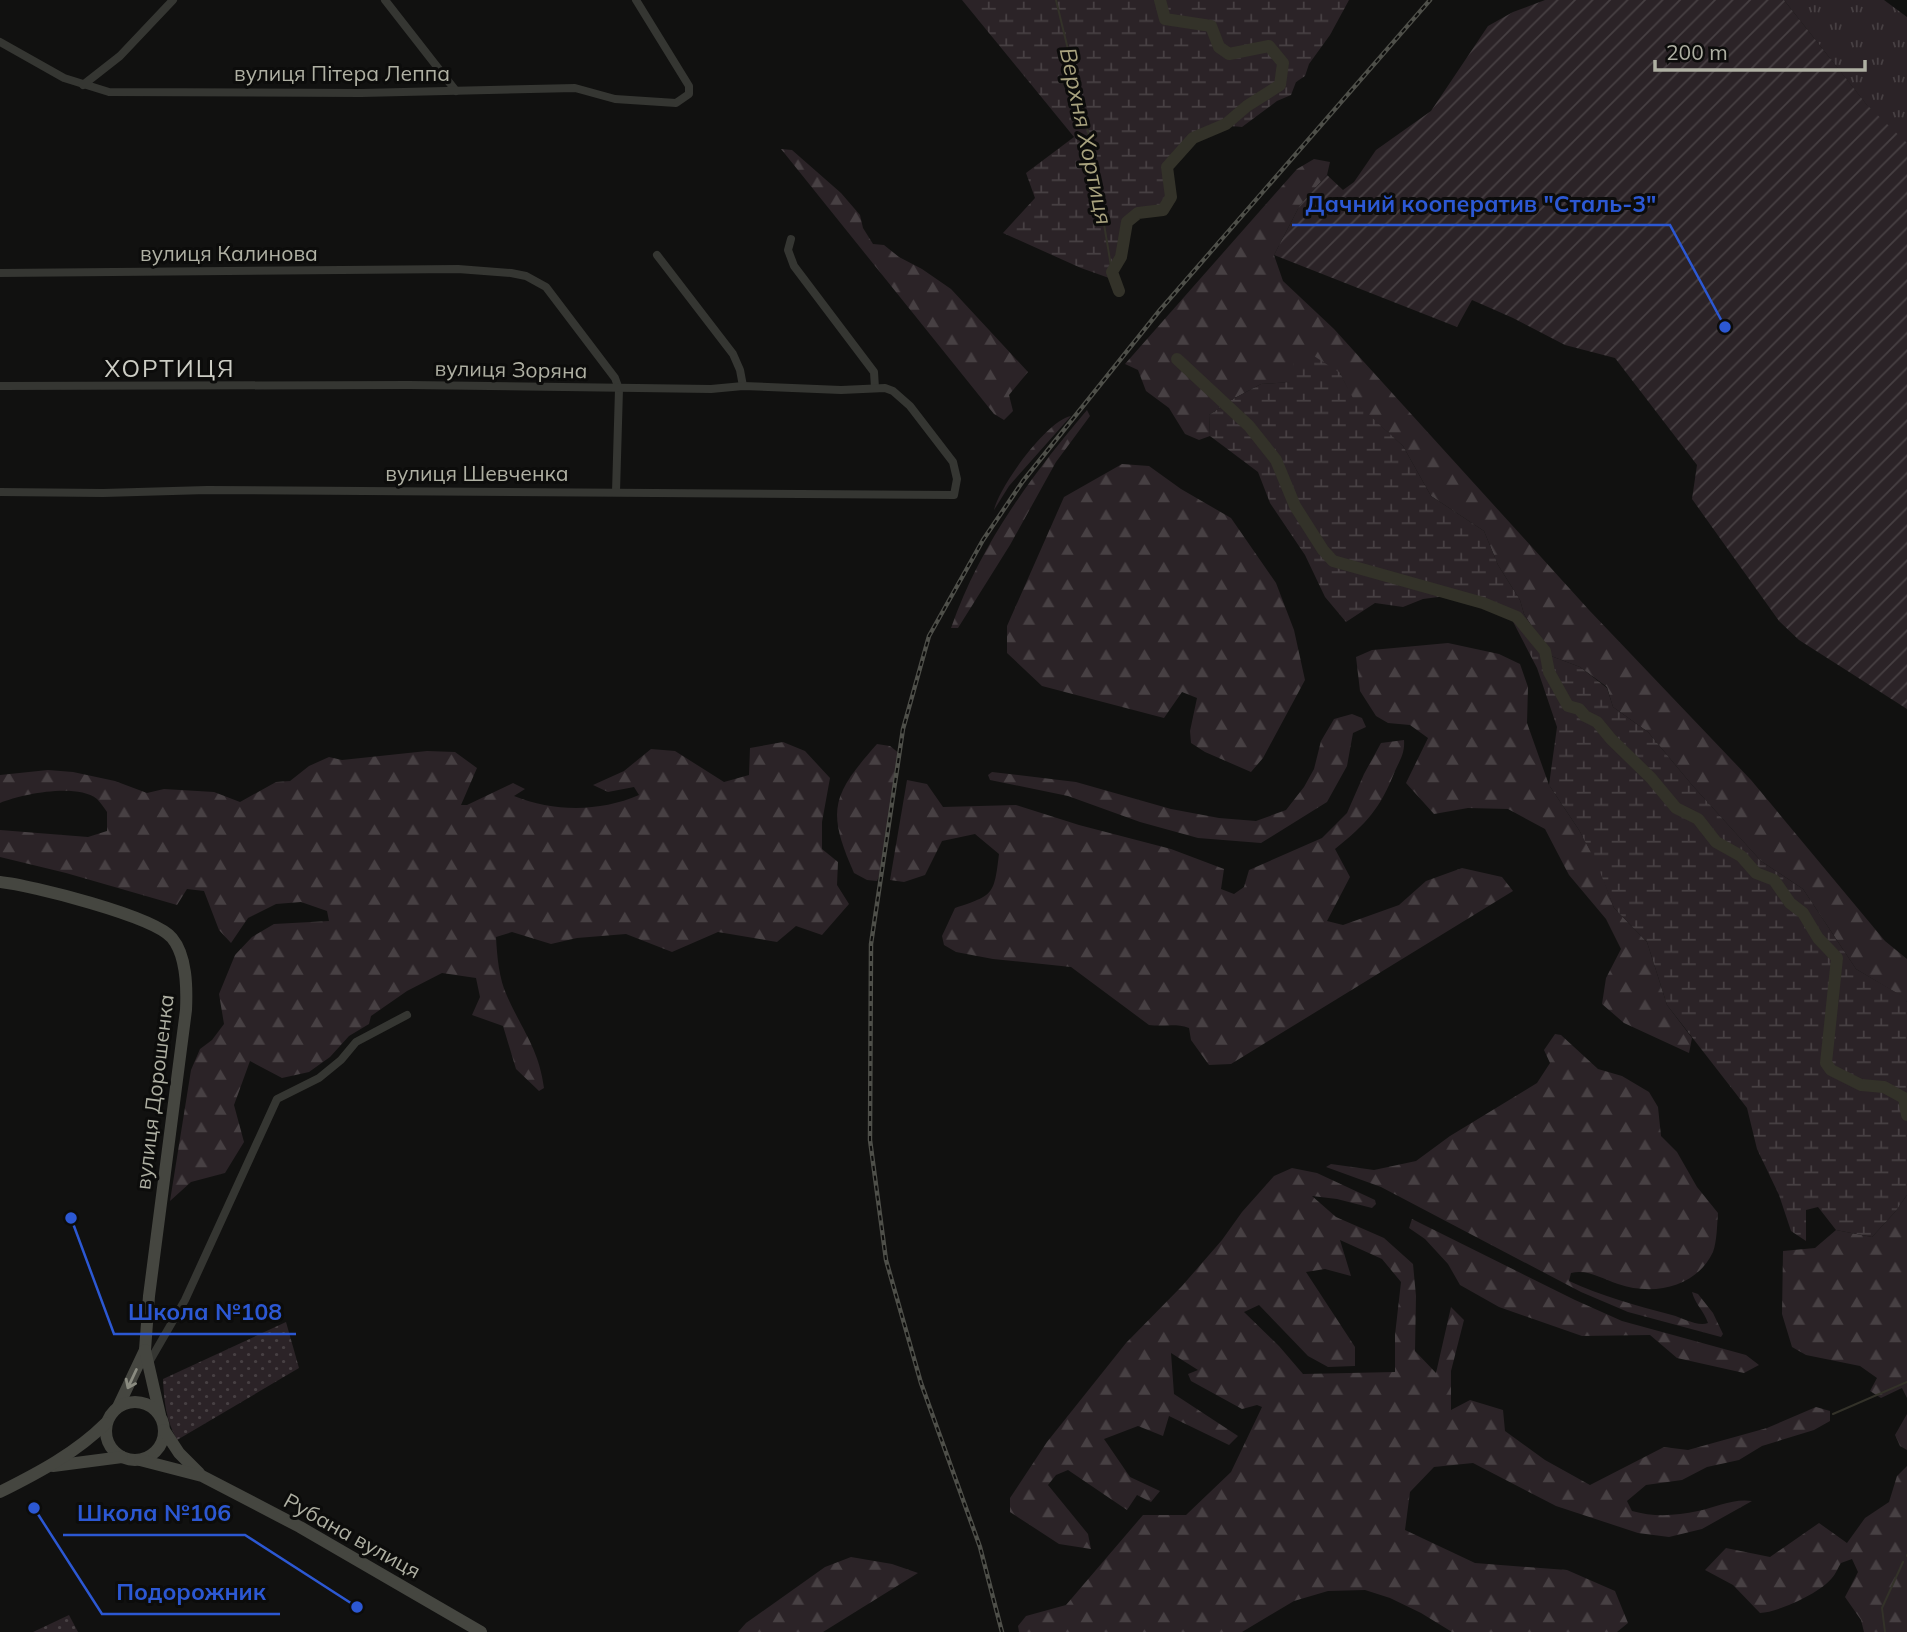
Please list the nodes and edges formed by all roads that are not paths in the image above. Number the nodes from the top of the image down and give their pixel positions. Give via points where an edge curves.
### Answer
1 (173, 0) edge
2 (385, 0) edge
3 (635, 0) edge
4 (0, 43) edge
5 (83, 85) junction
6 (456, 91) junction
7 (790, 239) dead end
8 (657, 255) dead end
9 (0, 273) edge
10 (0, 386) edge
11 (743, 386) junction
12 (875, 388) junction
13 (619, 389) junction
14 (0, 492) edge
15 (616, 492) junction
16 (954, 495) joint
17 (0, 882) edge
18 (407, 1015) dead end
19 (145, 1350) junction
20 (148, 1364) junction
21 (118, 1407) junction
22 (106, 1423) junction
23 (162, 1424) junction
24 (122, 1457) junction
25 (139, 1460) junction
26 (48, 1467) junction
27 (202, 1476) junction
28 (0, 1492) edge
29 (481, 1632) edge

1 - 5 street via 120,57
2 - 6 street
3 - 6 street, вулиця Пітера Леппа via 689,86 689,94 672,104 615,99 581,88
4 - 5 street, вулиця Пітера Леппа
5 - 6 street, вулиця Пітера Леппа via 109,92
7 - 12 street via 788,250 794,266 874,372
8 - 11 street via 733,354
9 - 13 street, вулиця Калинова via 511,273 546,287
10 - 13 street, вулиця Зоряна
11 - 12 street, вулиця Зоряна
11 - 13 street, вулиця Зоряна
12 - 16 street, вулиця Зоряна via 890,389 902,398 953,462
13 - 15 street
14 - 15 street, вулиця Шевченка
15 - 16 street, вулиця Шевченка
17 - 19 street, вулиця Дорошенка via 66,896 157,927 172,937 183,966 186,1010
18 - 20 street via 356,1042 319,1078 277,1099 186,1300
19 - 20 street, вулиця Дорошенка
19 -> 21 street, вулиця Дорошенка
20 - 23 street, вулиця Дорошенка
21 - 22 street
21 - 23 street via 142,1403 153,1409
22 - 24 street via 108,1443
22 - 26 street
23 - 25 street via 162,1441 156,1452
23 - 27 street, Рубана вулиця via 179,1453
24 - 25 street
24 - 26 street
25 - 27 street, Рубана вулиця
26 - 28 street
27 - 29 street, Рубана вулиця

